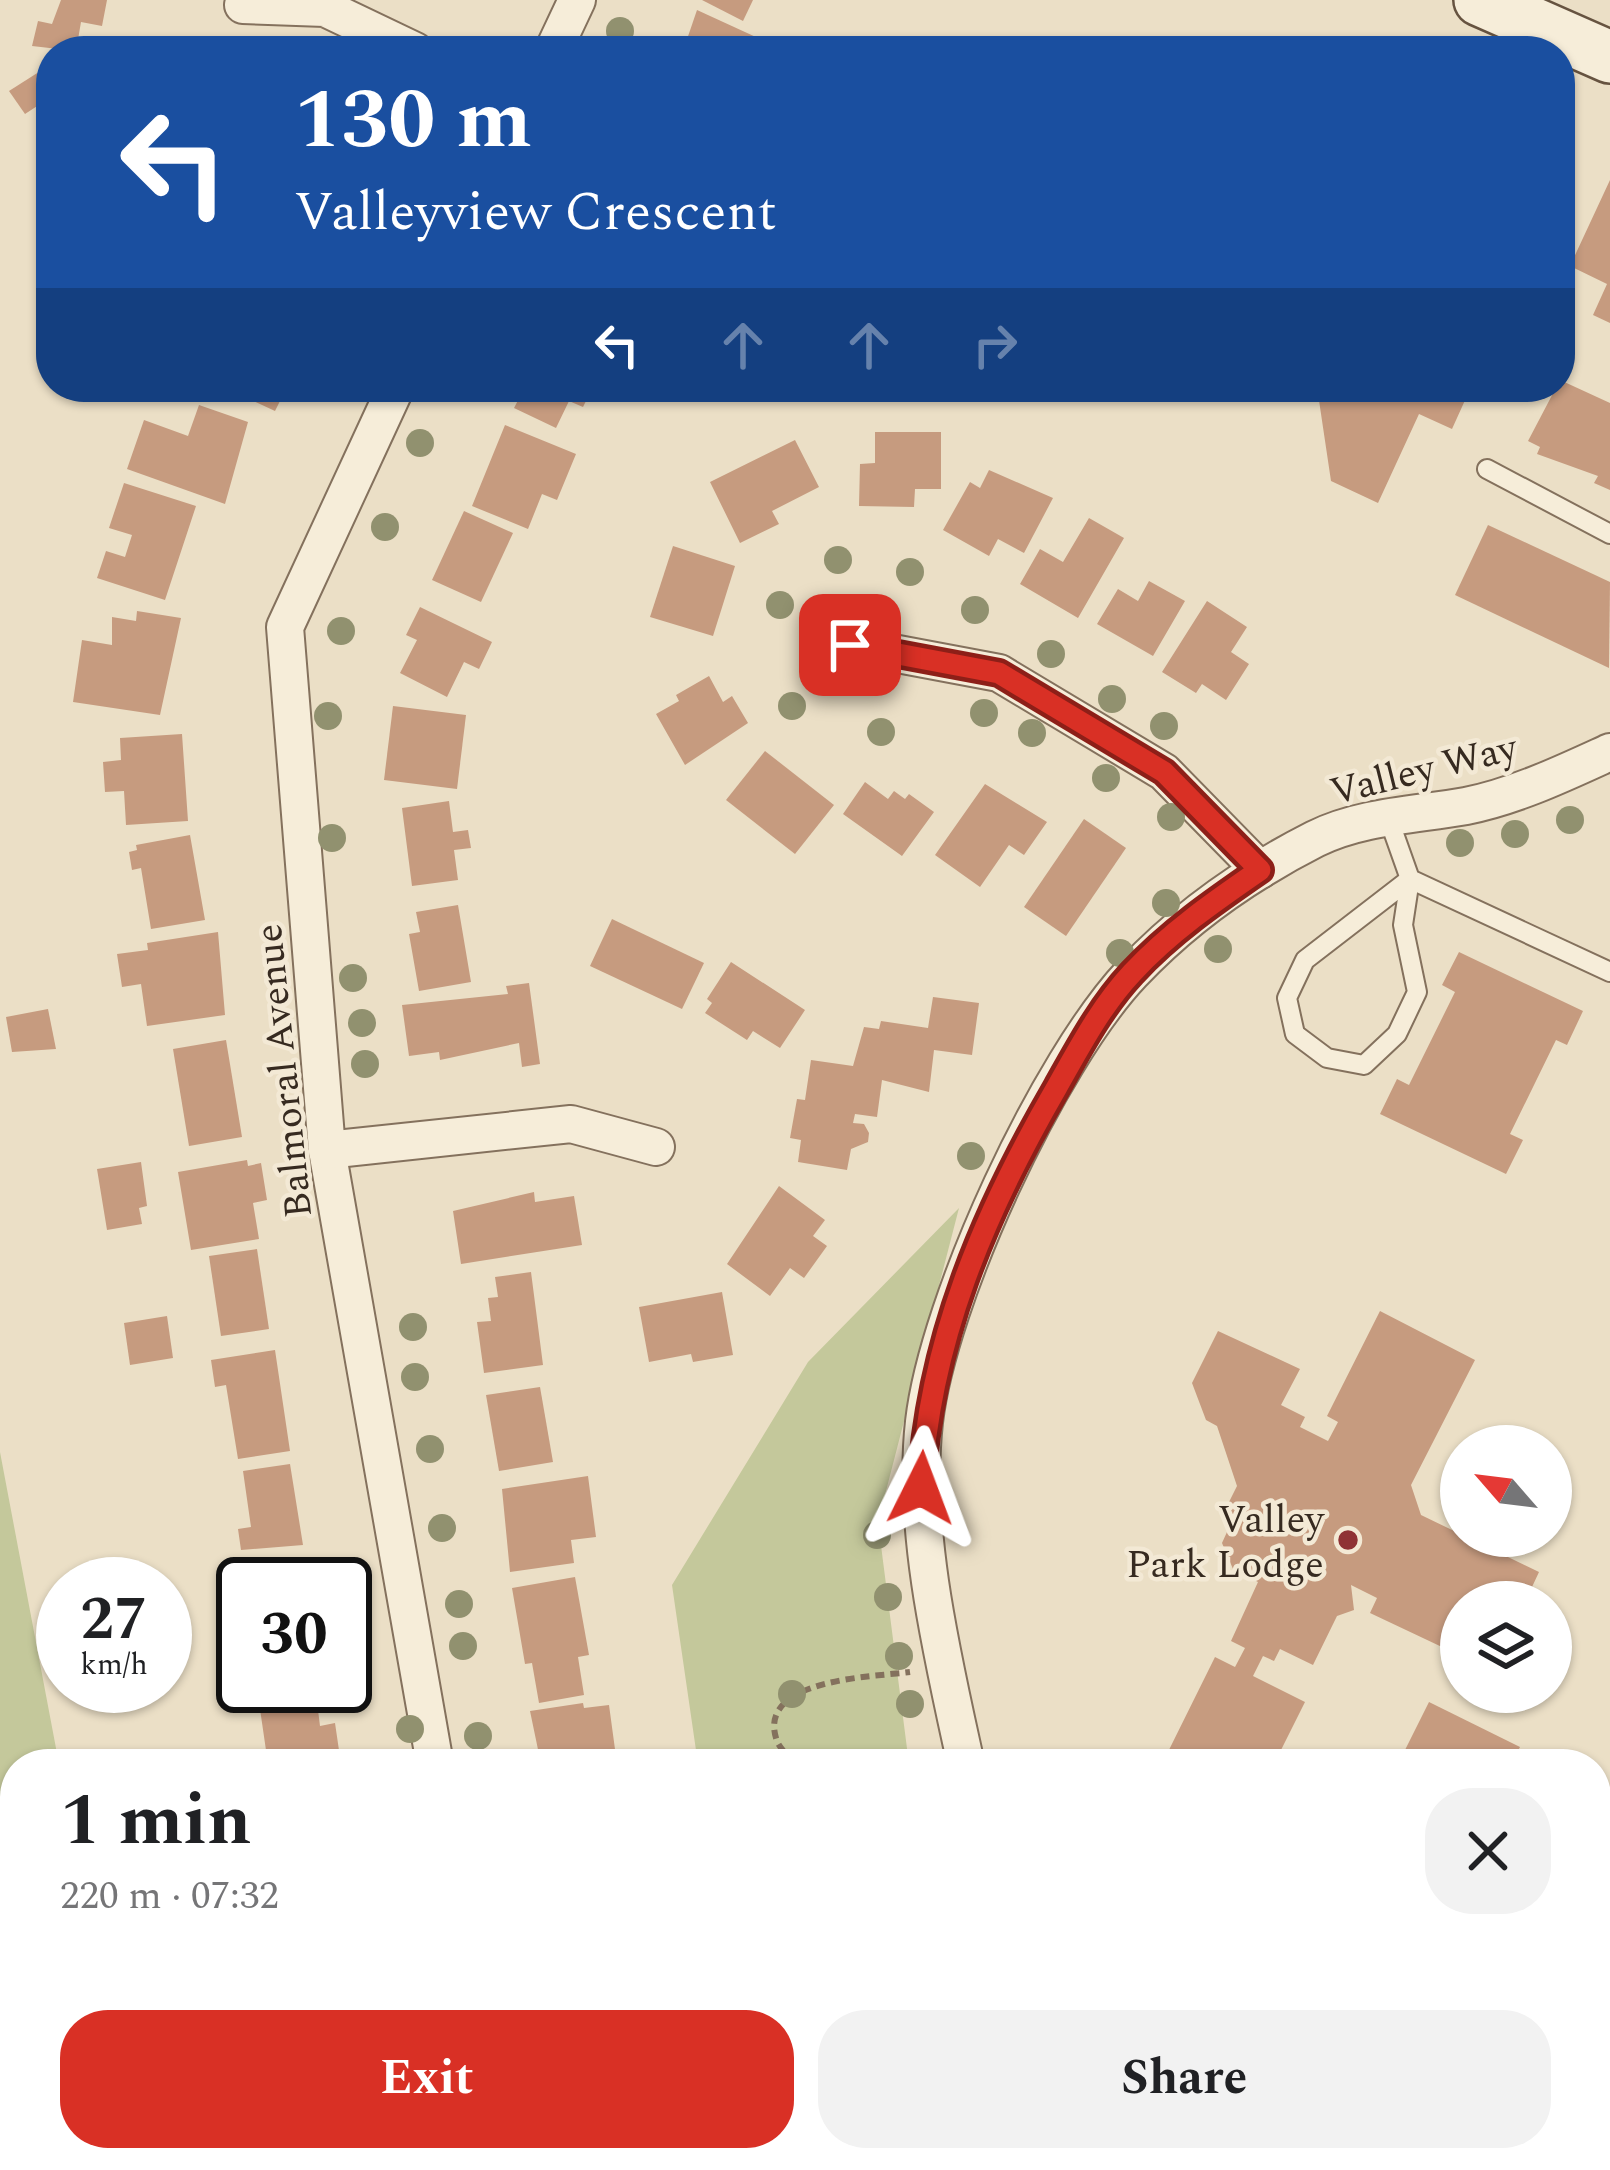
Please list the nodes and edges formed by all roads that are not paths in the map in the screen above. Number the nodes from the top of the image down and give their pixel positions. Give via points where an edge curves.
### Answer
1 (577, 0) edge
2 (1480, 0) edge
3 (243, 5) dead end
4 (384, 36) edge
5 (560, 36) edge
6 (1562, 36) edge
7 (1575, 42) edge
8 (1610, 57) edge
9 (389, 402) edge
10 (1487, 469) dead end
11 (1610, 534) edge
12 (850, 645) dead end
13 (1610, 752) edge
14 (1388, 817) junction
15 (1260, 870) junction
16 (1410, 879) junction
17 (1610, 972) edge
18 (656, 1147) dead end
19 (327, 1150) junction
20 (432, 1749) edge
21 (963, 1749) edge

1 - 5 street
2 - 6 main road
3 - 4 street via 325,8
7 - 8 main road
9 - 19 street, Balmoral Avenue via 285,627
10 - 11 lane
12 - 15 street via 999,673 1164,772
13 - 14 street, Valley Way via 1469,806
14 - 15 street, Valley Way via 1321,836
14 - 16 lane
15 - 21 street, Valley Way via 1189,919 1131,974 1081,1045 979,1236 939,1350 921,1488
16 - 16 lane via 1305,960 1287,998 1295,1034 1327,1058 1364,1065 1397,1034 1417,992 1403,925
16 - 17 lane
18 - 19 street via 571,1124
19 - 20 street, Balmoral Avenue

